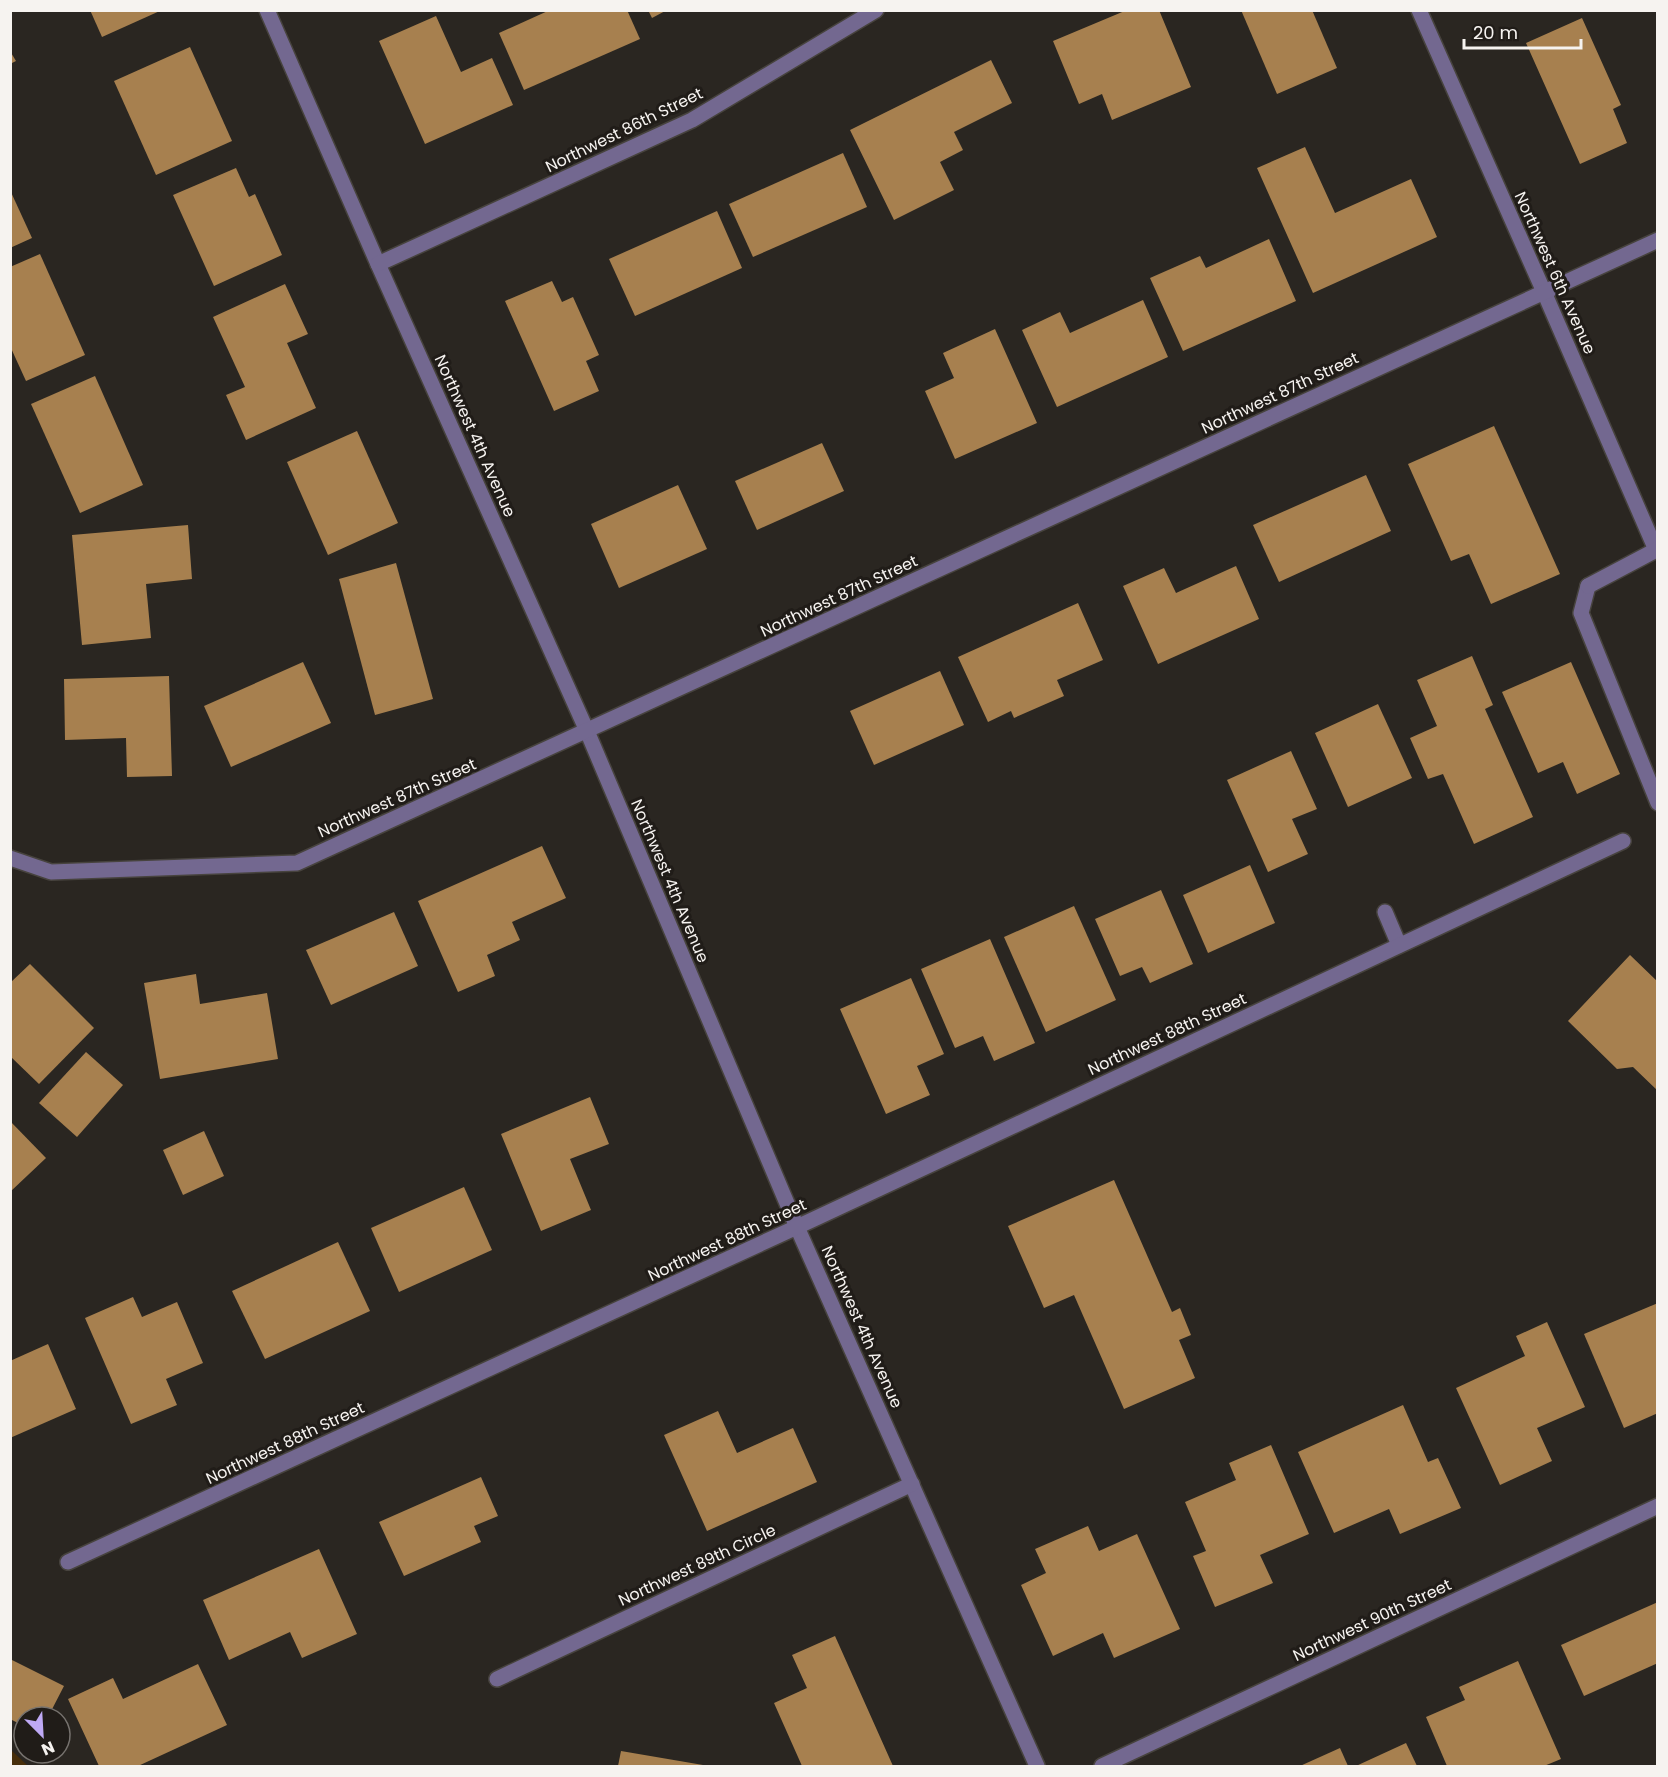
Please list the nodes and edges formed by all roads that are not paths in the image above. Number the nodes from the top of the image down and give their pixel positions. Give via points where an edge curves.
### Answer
1 (267, 10) edge
2 (876, 10) edge
3 (1419, 10) edge
4 (1658, 240) edge
5 (378, 264) junction
6 (1544, 292) junction
7 (1657, 550) edge
8 (587, 731) junction
9 (1658, 803) edge
10 (1623, 841) dead end
11 (10, 858) edge
12 (1385, 912) dead end
13 (1399, 945) junction
14 (797, 1227) junction
15 (912, 1484) junction
16 (1658, 1506) edge
17 (68, 1562) dead end
18 (497, 1678) dead end
19 (1037, 1767) edge
20 (1102, 1767) edge

1 - 5 street, Northwest 4th Avenue
2 - 5 street, Northwest 86th Street via 692,120
3 - 6 street, Northwest 6th Avenue
4 - 6 street, Northwest 87th Street
5 - 8 street, Northwest 4th Avenue
6 - 7 street, Northwest 6th Avenue
6 - 8 street, Northwest 87th Street
7 - 9 street via 1588,586 1581,613
8 - 11 street, Northwest 87th Street via 297,863 51,872
8 - 14 street, Northwest 4th Avenue
10 - 13 street, Northwest 88th Street
12 - 13 street
13 - 14 street, Northwest 88th Street
14 - 15 street, Northwest 4th Avenue
14 - 17 street, Northwest 88th Street
15 - 18 street, Northwest 89th Circle
15 - 19 street, Northwest 4th Avenue
16 - 20 street, Northwest 90th Street

